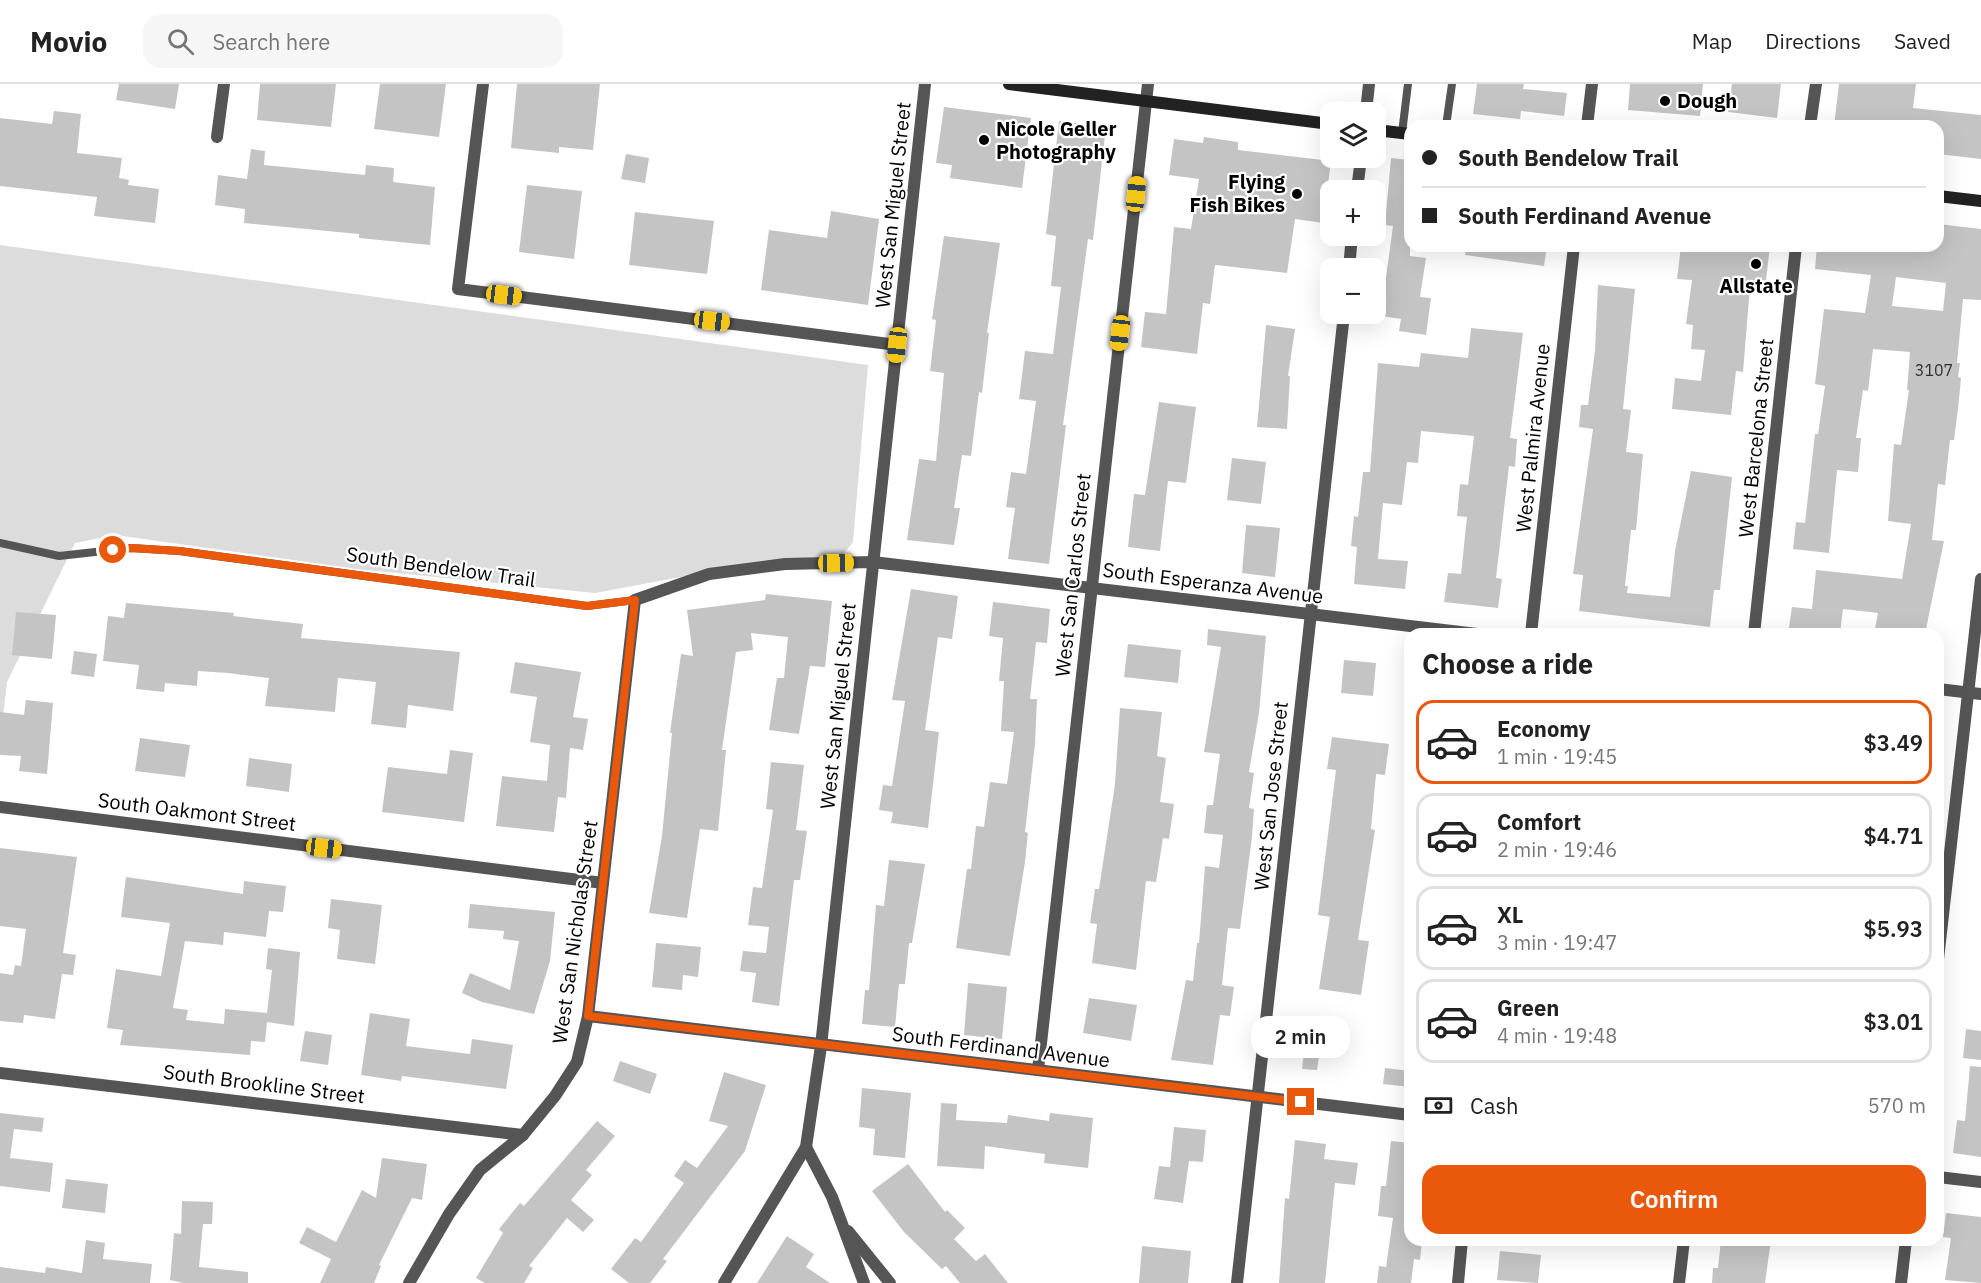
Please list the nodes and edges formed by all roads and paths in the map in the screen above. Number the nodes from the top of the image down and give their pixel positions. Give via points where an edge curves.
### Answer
1 (224, 84) edge
2 (483, 84) edge
3 (925, 84) edge
4 (1009, 84) edge
5 (1148, 84) edge
6 (1369, 84) edge
7 (1408, 84) edge
8 (1452, 84) edge
9 (1592, 84) edge
10 (1816, 84) edge
11 (1146, 101) junction
12 (1367, 102) edge
13 (1407, 120) edge
14 (1447, 120) edge
15 (1588, 120) edge
16 (1811, 120) edge
17 (1320, 123) edge
18 (1386, 131) edge
19 (1404, 134) edge
20 (218, 137) dead end
21 (1944, 197) edge
22 (1981, 201) edge
23 (1573, 252) edge
24 (1795, 252) edge
25 (1343, 324) edge
26 (897, 345) junction
27 (0, 543) edge
28 (873, 562) junction
29 (1981, 579) edge
30 (1091, 588) junction
31 (635, 600) junction
32 (1311, 614) junction
33 (1427, 628) edge
34 (1532, 628) edge
35 (1755, 628) edge
36 (1944, 690) edge
37 (1975, 693) edge
38 (0, 807) edge
39 (603, 883) junction
40 (1944, 916) edge
41 (588, 1016) junction
42 (821, 1046) junction
43 (1038, 1070) junction
44 (0, 1072) edge
45 (1257, 1097) junction
46 (1404, 1115) edge
47 (523, 1135) junction
48 (806, 1147) junction
49 (1944, 1178) edge
50 (1981, 1182) edge
51 (842, 1223) junction
52 (1461, 1246) edge
53 (1683, 1246) edge
54 (1905, 1246) edge
55 (409, 1283) edge
56 (724, 1283) edge
57 (864, 1283) edge
58 (890, 1283) edge
59 (1237, 1283) edge
60 (1458, 1283) edge
61 (1679, 1283) edge
62 (1901, 1283) edge

1 - 20 street
2 - 26 street via 458,289
3 - 26 street, West San Miguel Street
4 - 11 street
5 - 11 street, West San Carlos Street
6 - 12 street
7 - 13 lane
8 - 14 lane
9 - 15 street
10 - 16 street
11 - 17 street
11 - 30 street, West San Carlos Street
18 - 19 street
21 - 22 street
23 - 34 street, West Palmira Avenue
24 - 35 street, West Barcelona Street
25 - 32 street, West San Jose Street
26 - 28 street, West San Miguel Street
27 - 31 lane, South Bendelow Trail via 59,556 131,548 180,551 587,606
28 - 30 street, South Esperanza Avenue
28 - 31 street, South Bendelow Trail via 785,564 709,574
28 - 42 street, West San Miguel Street
29 - 37 street
30 - 32 street, South Esperanza Avenue
30 - 43 street, West San Carlos Street
31 - 39 street, West San Nicholas Street
32 - 33 street, South Esperanza Avenue
32 - 45 street, West San Jose Street
36 - 37 street
37 - 40 street
38 - 39 street, South Oakmont Street
39 - 41 street, West San Nicholas Street
41 - 42 street, South Ferdinand Avenue
41 - 47 street, West San Nicholas Street via 577,1062
42 - 43 street, South Ferdinand Avenue
42 - 48 street, West San Miguel Street
43 - 45 street, South Ferdinand Avenue
44 - 47 street, South Brookline Street
45 - 46 street, South Ferdinand Avenue
45 - 59 street, West San Jose Street
47 - 55 street, West San Nicholas Street via 480,1170
48 - 51 street
48 - 56 street
49 - 50 street
51 - 57 street
51 - 58 street
52 - 60 street
53 - 61 street
54 - 62 street

